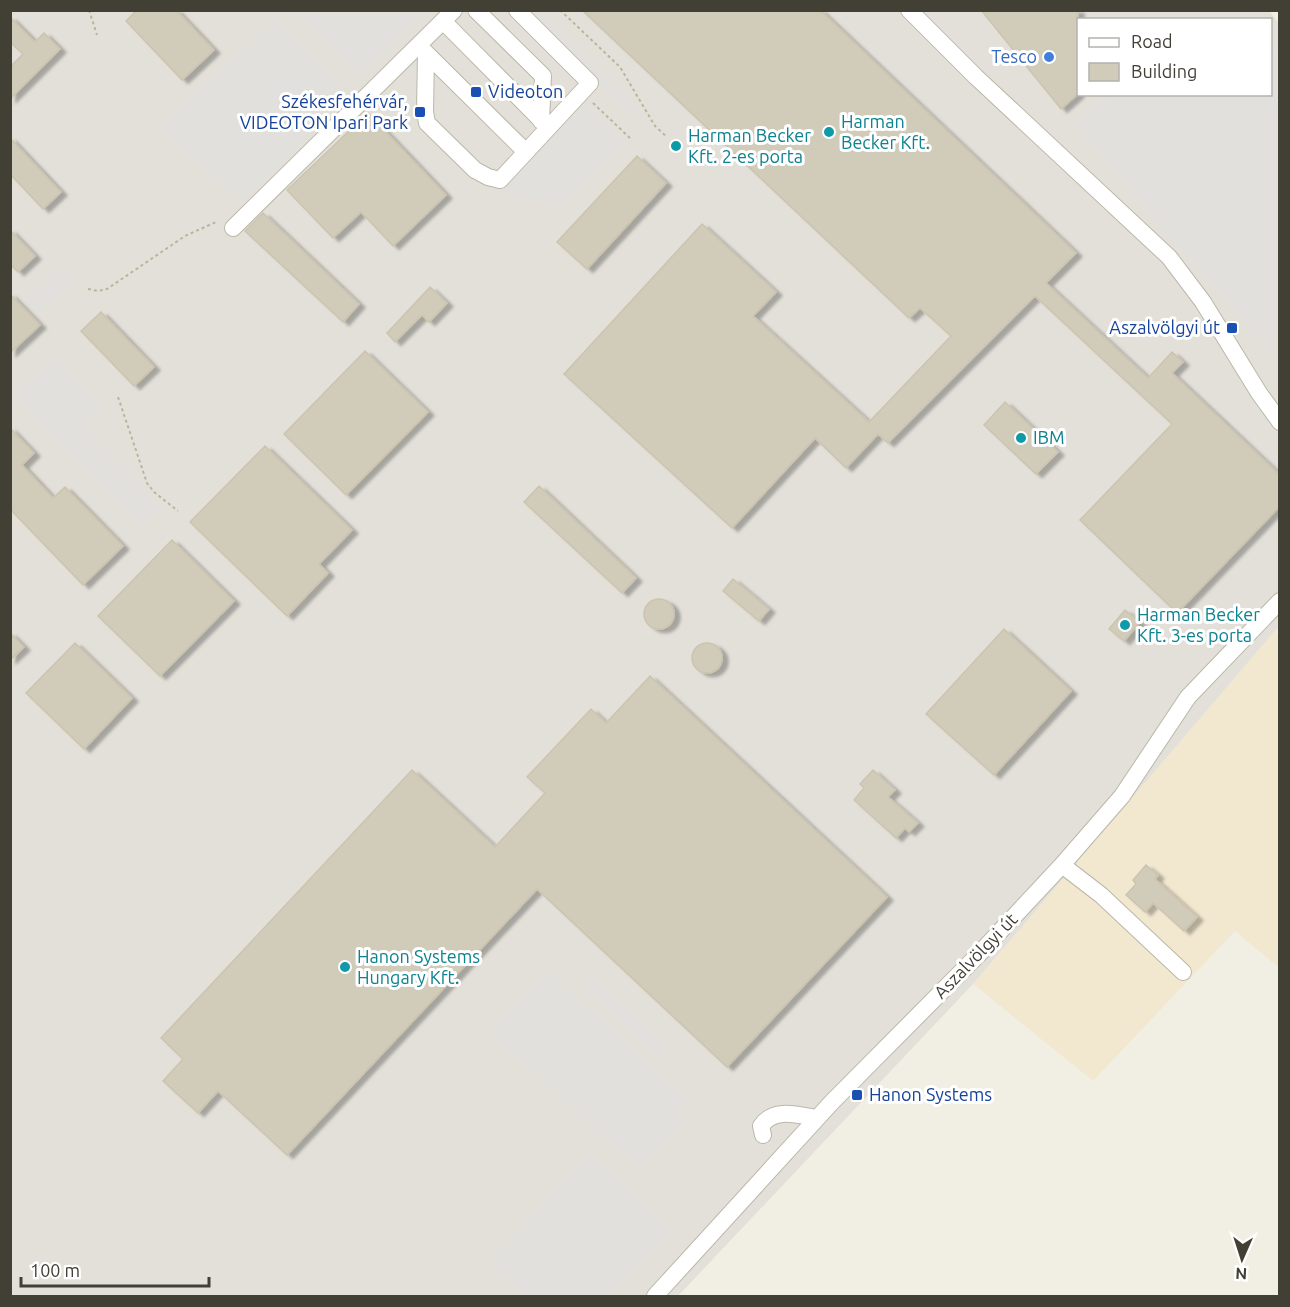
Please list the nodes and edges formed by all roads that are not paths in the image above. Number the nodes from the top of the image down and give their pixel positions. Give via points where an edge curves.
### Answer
1 (476, 10) edge
2 (517, 10) edge
3 (909, 10) edge
4 (449, 16) edge
5 (423, 49) junction
6 (545, 124) junction
7 (526, 152) junction
8 (233, 228) dead end
9 (1280, 422) edge
10 (1280, 601) edge
11 (1062, 865) junction
12 (1183, 972) dead end
13 (816, 1118) junction
14 (763, 1135) dead end
15 (655, 1296) edge

1 - 6 street via 543,76
2 - 6 street via 590,83
3 - 9 street via 1169,257 1203,302
4 - 5 street
4 - 6 street
5 - 7 street
5 - 7 street via 427,123 475,170 488,177 500,180
5 - 8 street
6 - 7 street
10 - 11 street, Aszalvölgyi út via 1188,698 1122,796
11 - 12 street via 1101,895
11 - 13 street, Aszalvölgyi út
13 - 14 street via 782,1113 766,1119 761,1126
13 - 15 street, Aszalvölgyi út

